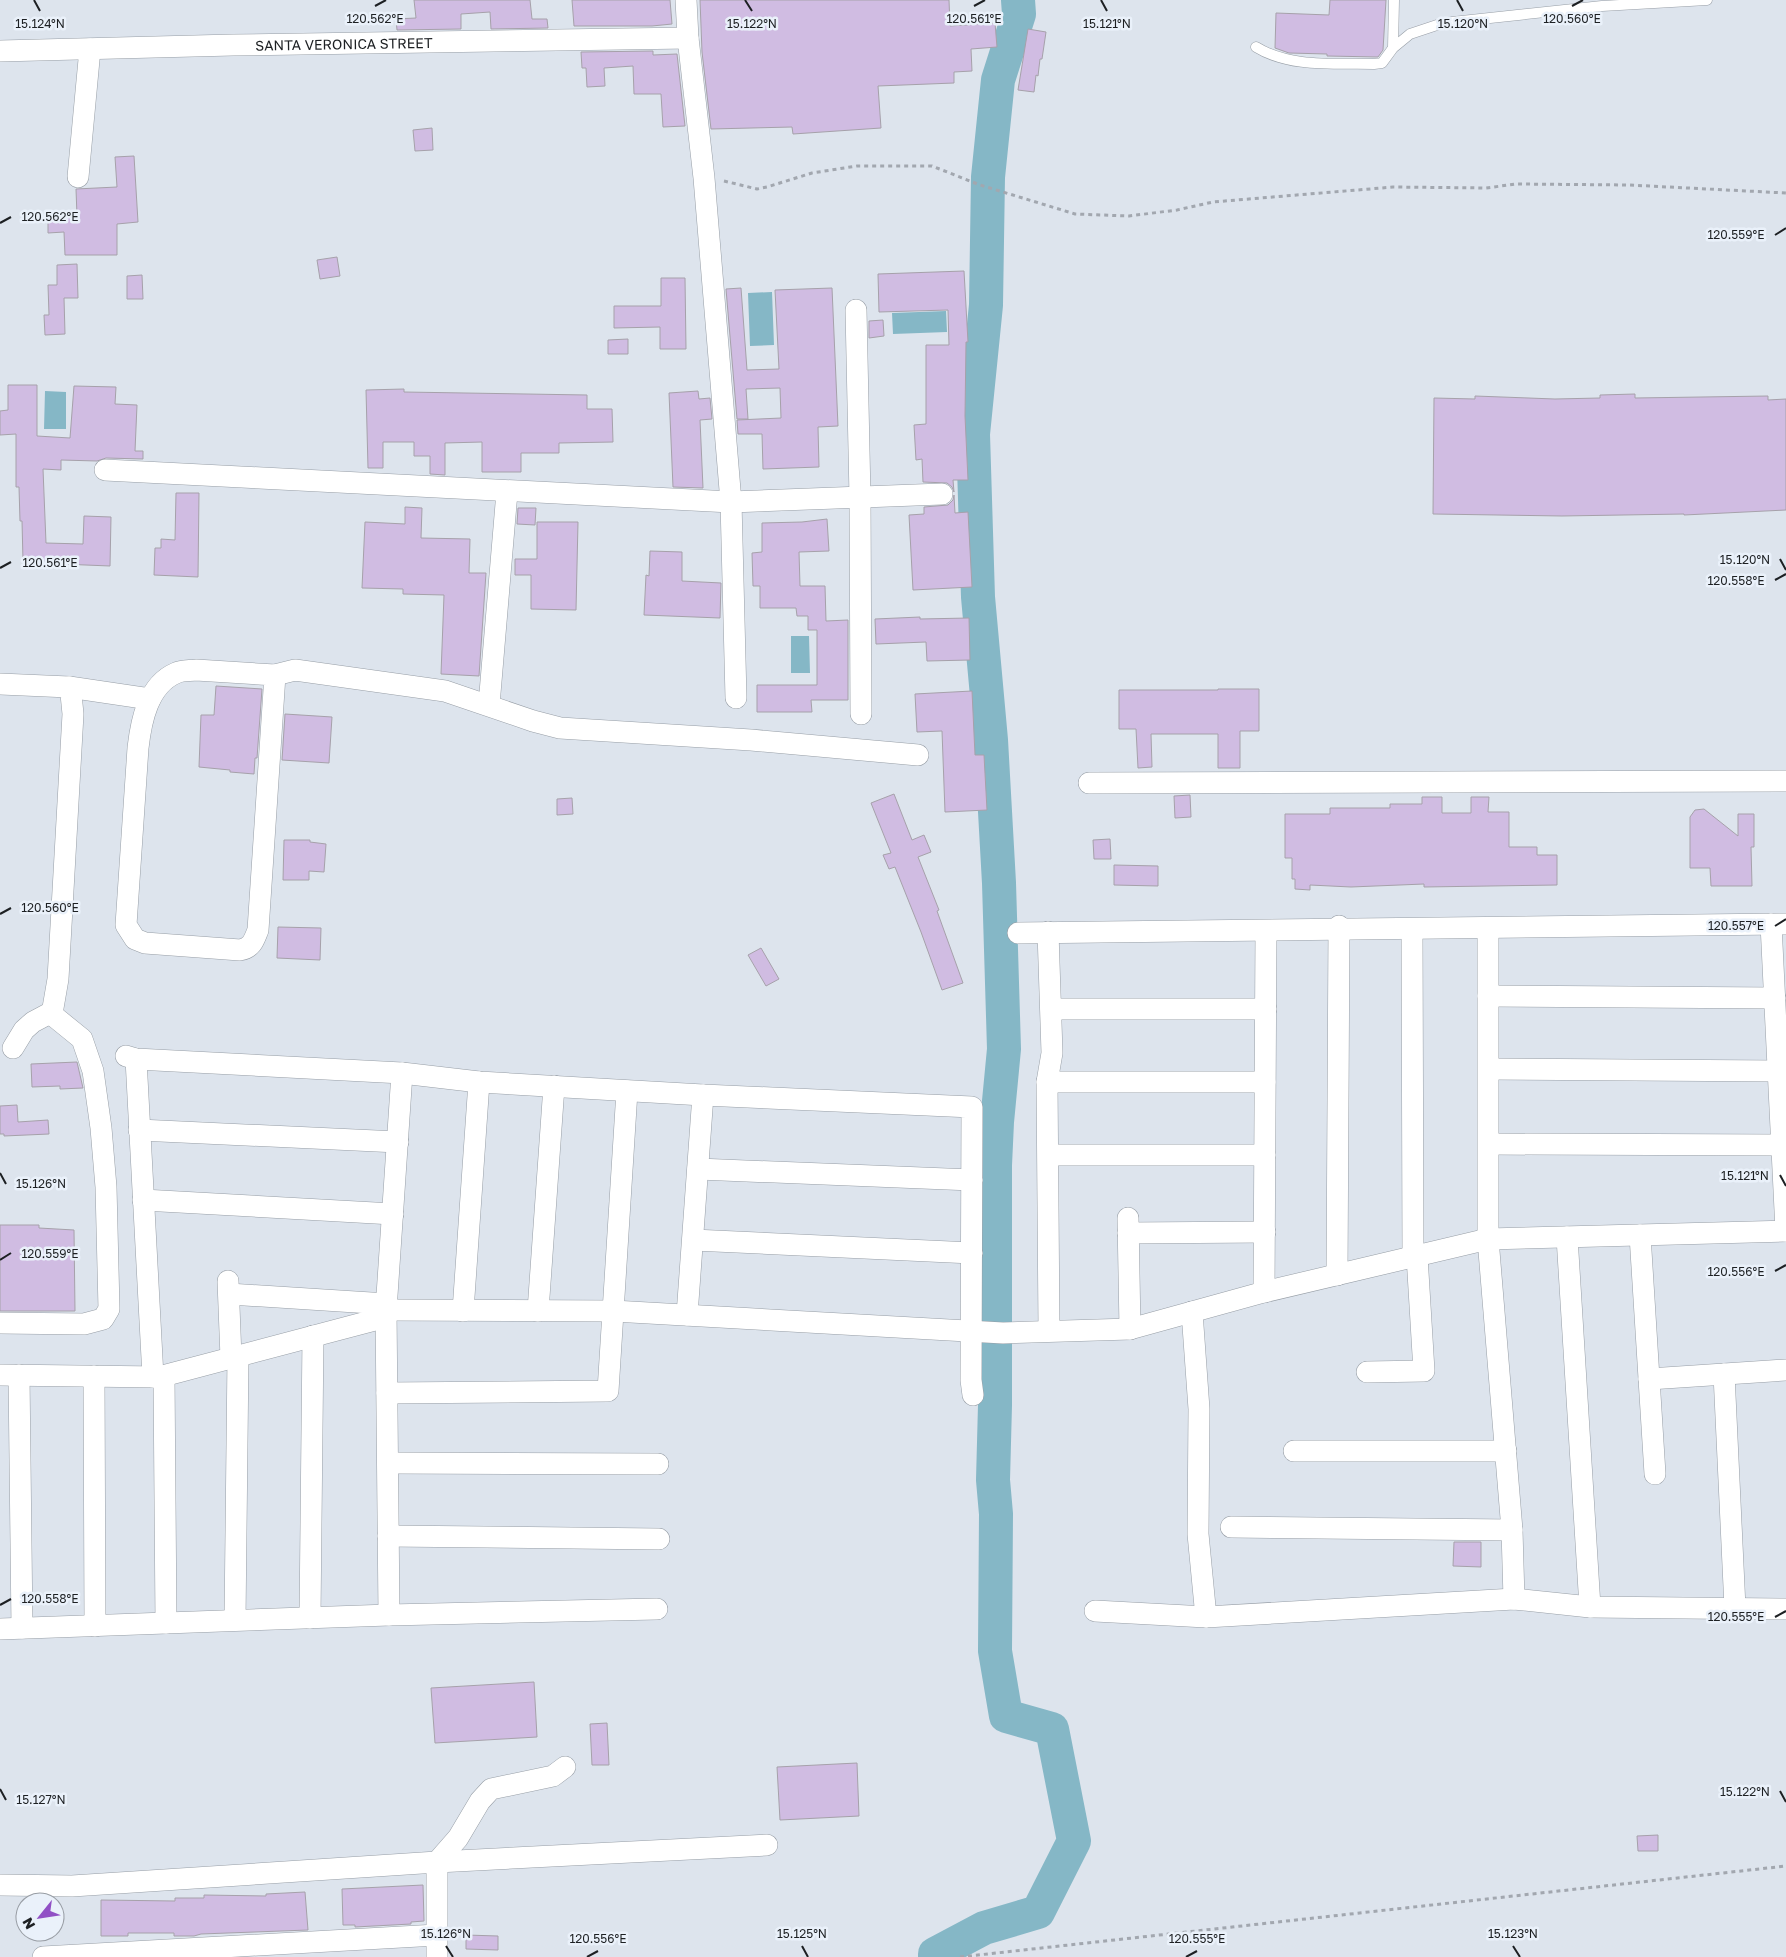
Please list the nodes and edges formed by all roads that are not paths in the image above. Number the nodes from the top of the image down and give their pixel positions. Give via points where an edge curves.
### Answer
1 (686, 0) edge
2 (1394, 0) edge
3 (1707, 0) edge
4 (688, 38) junction
5 (1256, 47) dead end
6 (1393, 48) junction
7 (90, 49) junction
8 (0, 51) edge
9 (78, 177) dead end
10 (856, 310) dead end
11 (105, 470) dead end
12 (507, 492) junction
13 (942, 494) dead end
14 (860, 497) junction
15 (731, 502) junction
16 (274, 675) junction
17 (0, 684) edge
18 (69, 687) junction
19 (736, 698) dead end
20 (150, 699) junction
21 (488, 705) junction
22 (861, 714) dead end
23 (918, 755) dead end
24 (1786, 781) edge
25 (1089, 783) dead end
26 (1779, 924) edge
27 (1339, 928) junction
28 (1488, 928) junction
29 (1412, 929) junction
30 (1266, 931) junction
31 (1048, 932) junction
32 (1018, 933) dead end
33 (1488, 996) junction
34 (1774, 998) junction
35 (1266, 1008) junction
36 (1051, 1009) junction
37 (50, 1014) junction
38 (13, 1048) dead end
39 (1489, 1069) junction
40 (1778, 1071) junction
41 (402, 1073) junction
42 (479, 1082) junction
43 (1047, 1082) junction
44 (1266, 1082) junction
45 (554, 1086) junction
46 (627, 1091) junction
47 (703, 1095) junction
48 (139, 1130) junction
49 (398, 1142) junction
50 (1489, 1144) junction
51 (1784, 1152) edge
52 (1048, 1154) junction
53 (1265, 1155) junction
54 (698, 1169) junction
55 (972, 1180) junction
56 (143, 1200) junction
57 (393, 1214) junction
58 (1786, 1231) edge
59 (1265, 1232) junction
60 (1640, 1235) junction
61 (1567, 1237) junction
62 (1488, 1239) junction
63 (693, 1240) junction
64 (972, 1253) junction
65 (1415, 1257) junction
66 (1338, 1275) junction
67 (1264, 1292) junction
68 (464, 1310) junction
69 (386, 1311) junction
70 (538, 1311) junction
71 (613, 1311) junction
72 (1192, 1312) junction
73 (687, 1315) junction
74 (0, 1324) edge
75 (1130, 1328) junction
76 (1049, 1330) junction
77 (977, 1332) junction
78 (313, 1336) junction
79 (235, 1357) junction
80 (1786, 1370) edge
81 (1367, 1372) dead end
82 (1724, 1374) junction
83 (10, 1375) edge
84 (94, 1376) junction
85 (159, 1376) junction
86 (1649, 1379) junction
87 (387, 1393) junction
88 (972, 1395) dead end
89 (1506, 1451) junction
90 (1294, 1452) dead end
91 (388, 1463) junction
92 (658, 1464) dead end
93 (1655, 1474) dead end
94 (1231, 1527) dead end
95 (1512, 1530) junction
96 (388, 1536) junction
97 (659, 1539) dead end
98 (1514, 1599) junction
99 (1590, 1607) junction
100 (657, 1608) dead end
101 (1735, 1608) junction
102 (1786, 1609) edge
103 (1095, 1611) dead end
104 (389, 1615) junction
105 (310, 1618) junction
106 (1206, 1618) junction
107 (235, 1620) junction
108 (166, 1623) junction
109 (95, 1626) junction
110 (22, 1628) junction
111 (0, 1629) edge
112 (565, 1767) dead end
113 (767, 1845) dead end
114 (437, 1862) junction
115 (0, 1885) edge
116 (437, 1935) junction
117 (261, 1951) edge
118 (43, 1957) edge
119 (437, 1957) edge

1 - 4 street
2 - 6 lane
3 - 6 lane via 1602,6 1443,23 1410,34
4 - 7 street, SANTA VERONICA STREET
4 - 15 street via 704,178
5 - 6 lane via 1270,56 1299,62 1374,64 1382,63
7 - 8 street, SANTA VERONICA STREET
7 - 9 street
10 - 14 street
11 - 12 street
12 - 15 street
12 - 21 street
13 - 14 street
14 - 15 street
14 - 22 street
15 - 19 street
16 - 20 street via 196,670 177,672 164,681
16 - 20 street via 258,930 250,947 240,950 145,943 135,939 126,925 138,748 141,723
16 - 21 street via 295,670 445,691
17 - 18 street
18 - 20 street
18 - 37 street via 72,714 58,969
21 - 23 street via 560,728
24 - 25 street
26 - 28 street
26 - 34 street
27 - 29 street
27 - 30 street
27 - 66 street
28 - 29 street
28 - 33 street
29 - 65 street
30 - 31 street
30 - 35 street
31 - 32 street
31 - 36 street
33 - 34 street
33 - 39 street
34 - 40 street
35 - 36 street
35 - 44 street
36 - 43 street via 1052,1053
37 - 38 street via 24,1030
37 - 74 street via 82,1039 93,1071 106,1187 109,1309 103,1319 84,1324
39 - 40 street
39 - 50 street
40 - 51 street
41 - 42 street
41 - 48 street via 131,1058
41 - 49 street
42 - 45 street
42 - 68 street
43 - 44 street
43 - 52 street
44 - 53 street
45 - 46 street
45 - 70 street
46 - 47 street
46 - 71 street
47 - 54 street
47 - 55 street via 972,1107
48 - 49 street
48 - 56 street
49 - 57 street
50 - 51 street
50 - 62 street
51 - 58 street
52 - 53 street
52 - 76 street
53 - 59 street
54 - 55 street
54 - 63 street
55 - 64 street
56 - 57 street
56 - 85 street
57 - 69 street
58 - 60 street
59 - 67 street
59 - 75 street via 1128,1225
60 - 61 street
60 - 86 street
61 - 62 street
61 - 99 street
62 - 65 street
62 - 89 street
63 - 64 street
63 - 73 street
64 - 77 street
65 - 66 street
65 - 81 street via 1424,1372
66 - 67 street
67 - 72 street
68 - 69 street
68 - 70 street
69 - 78 street
69 - 79 street via 228,1287
69 - 87 street
70 - 71 street
71 - 73 street
71 - 87 street via 608,1391
72 - 75 street
72 - 106 street via 1199,1409 1198,1534
73 - 77 street
75 - 76 street
76 - 77 street
77 - 88 street
78 - 79 street
78 - 105 street
79 - 85 street
79 - 107 street
80 - 82 street
82 - 86 street
82 - 101 street
83 - 84 street
83 - 110 street
84 - 85 street
84 - 109 street
85 - 108 street
86 - 93 street
87 - 91 street
89 - 90 street
89 - 95 street
91 - 92 street
91 - 96 street
94 - 95 street
95 - 98 street
96 - 97 street
96 - 104 street
98 - 99 street
98 - 106 street
99 - 101 street
100 - 104 street
101 - 102 street
103 - 106 street
104 - 105 street
105 - 107 street
107 - 108 street
108 - 109 street
109 - 110 street
110 - 111 street
112 - 114 street via 553,1776 490,1789 458,1838
113 - 114 street
114 - 115 street via 72,1886
114 - 116 street
116 - 117 street
116 - 119 street
117 - 118 street

